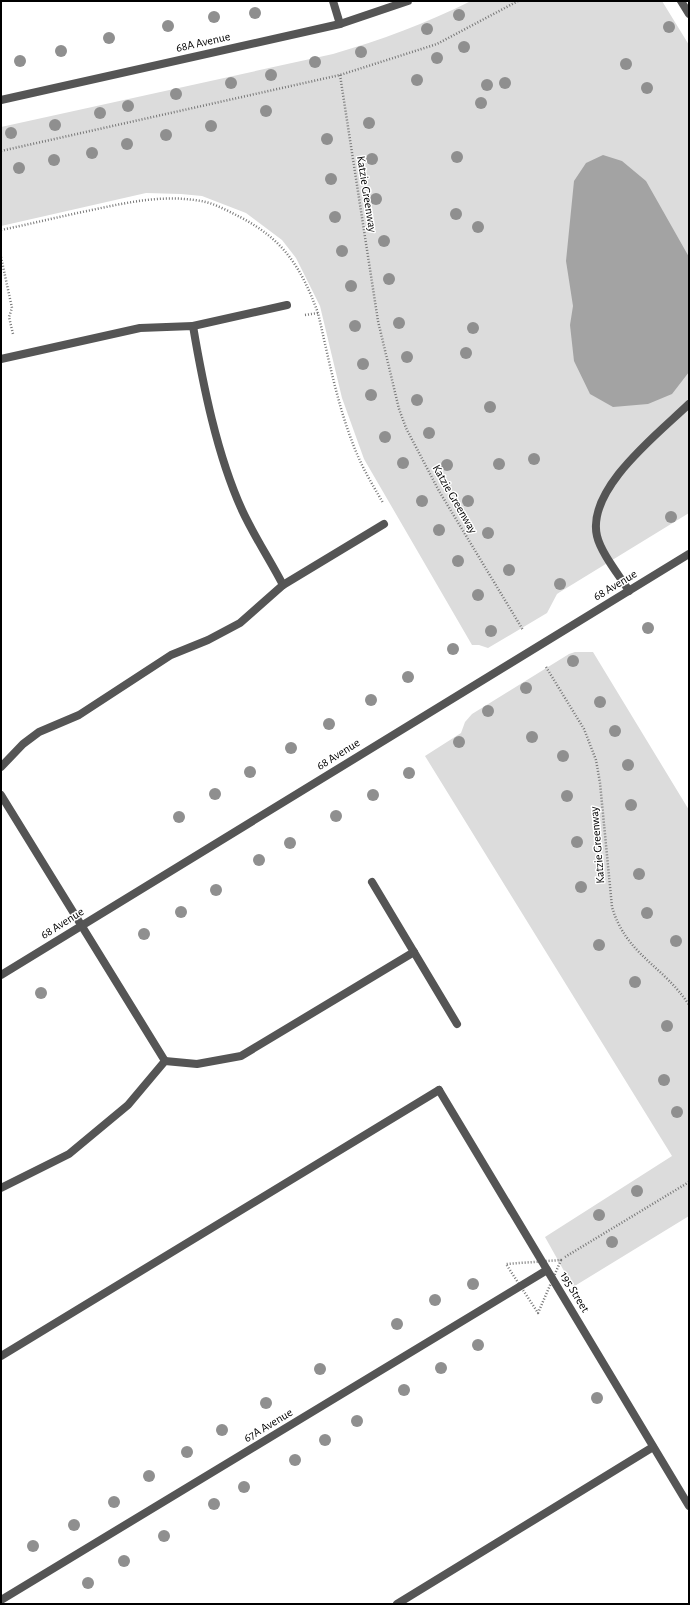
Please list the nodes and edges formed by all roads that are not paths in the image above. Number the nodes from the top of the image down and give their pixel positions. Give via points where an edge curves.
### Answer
1 (333, 1) edge
2 (408, 1) edge
3 (681, 1) edge
4 (689, 14) edge
5 (340, 24) junction
6 (1, 100) edge
7 (287, 305) dead end
8 (193, 326) junction
9 (1, 359) edge
10 (689, 404) edge
11 (384, 524) dead end
12 (689, 554) edge
13 (283, 585) junction
14 (629, 591) junction
15 (1, 767) edge
16 (1, 795) edge
17 (372, 882) dead end
18 (80, 926) junction
19 (414, 952) junction
20 (1, 975) edge
21 (457, 1024) dead end
22 (165, 1061) junction
23 (1, 1188) edge
24 (547, 1270) junction
25 (1, 1356) edge
26 (653, 1447) junction
27 (689, 1506) edge
28 (1, 1600) edge
29 (397, 1604) edge

1 - 5 street
2 - 5 street, 68A Avenue
3 - 4 street
5 - 6 street, 68A Avenue
7 - 8 street
8 - 9 street via 140,328
8 - 13 street via 200,366 227,471 242,511
10 - 14 street via 622,469 605,493 595,522 600,542
11 - 13 street
12 - 14 street, 68 Avenue
13 - 15 street via 240,623 171,655 79,715 39,732 23,744
14 - 18 street, 68 Avenue
16 - 18 street
17 - 19 street
18 - 20 street, 68 Avenue
18 - 22 street
19 - 21 street
19 - 22 street via 241,1056 197,1064
22 - 23 street via 128,1105 69,1154
24 - 25 street, 195 Street via 439,1090
24 - 26 street, 195 Street
24 - 28 street, 67A Avenue
26 - 27 street, 195 Street
26 - 29 street

